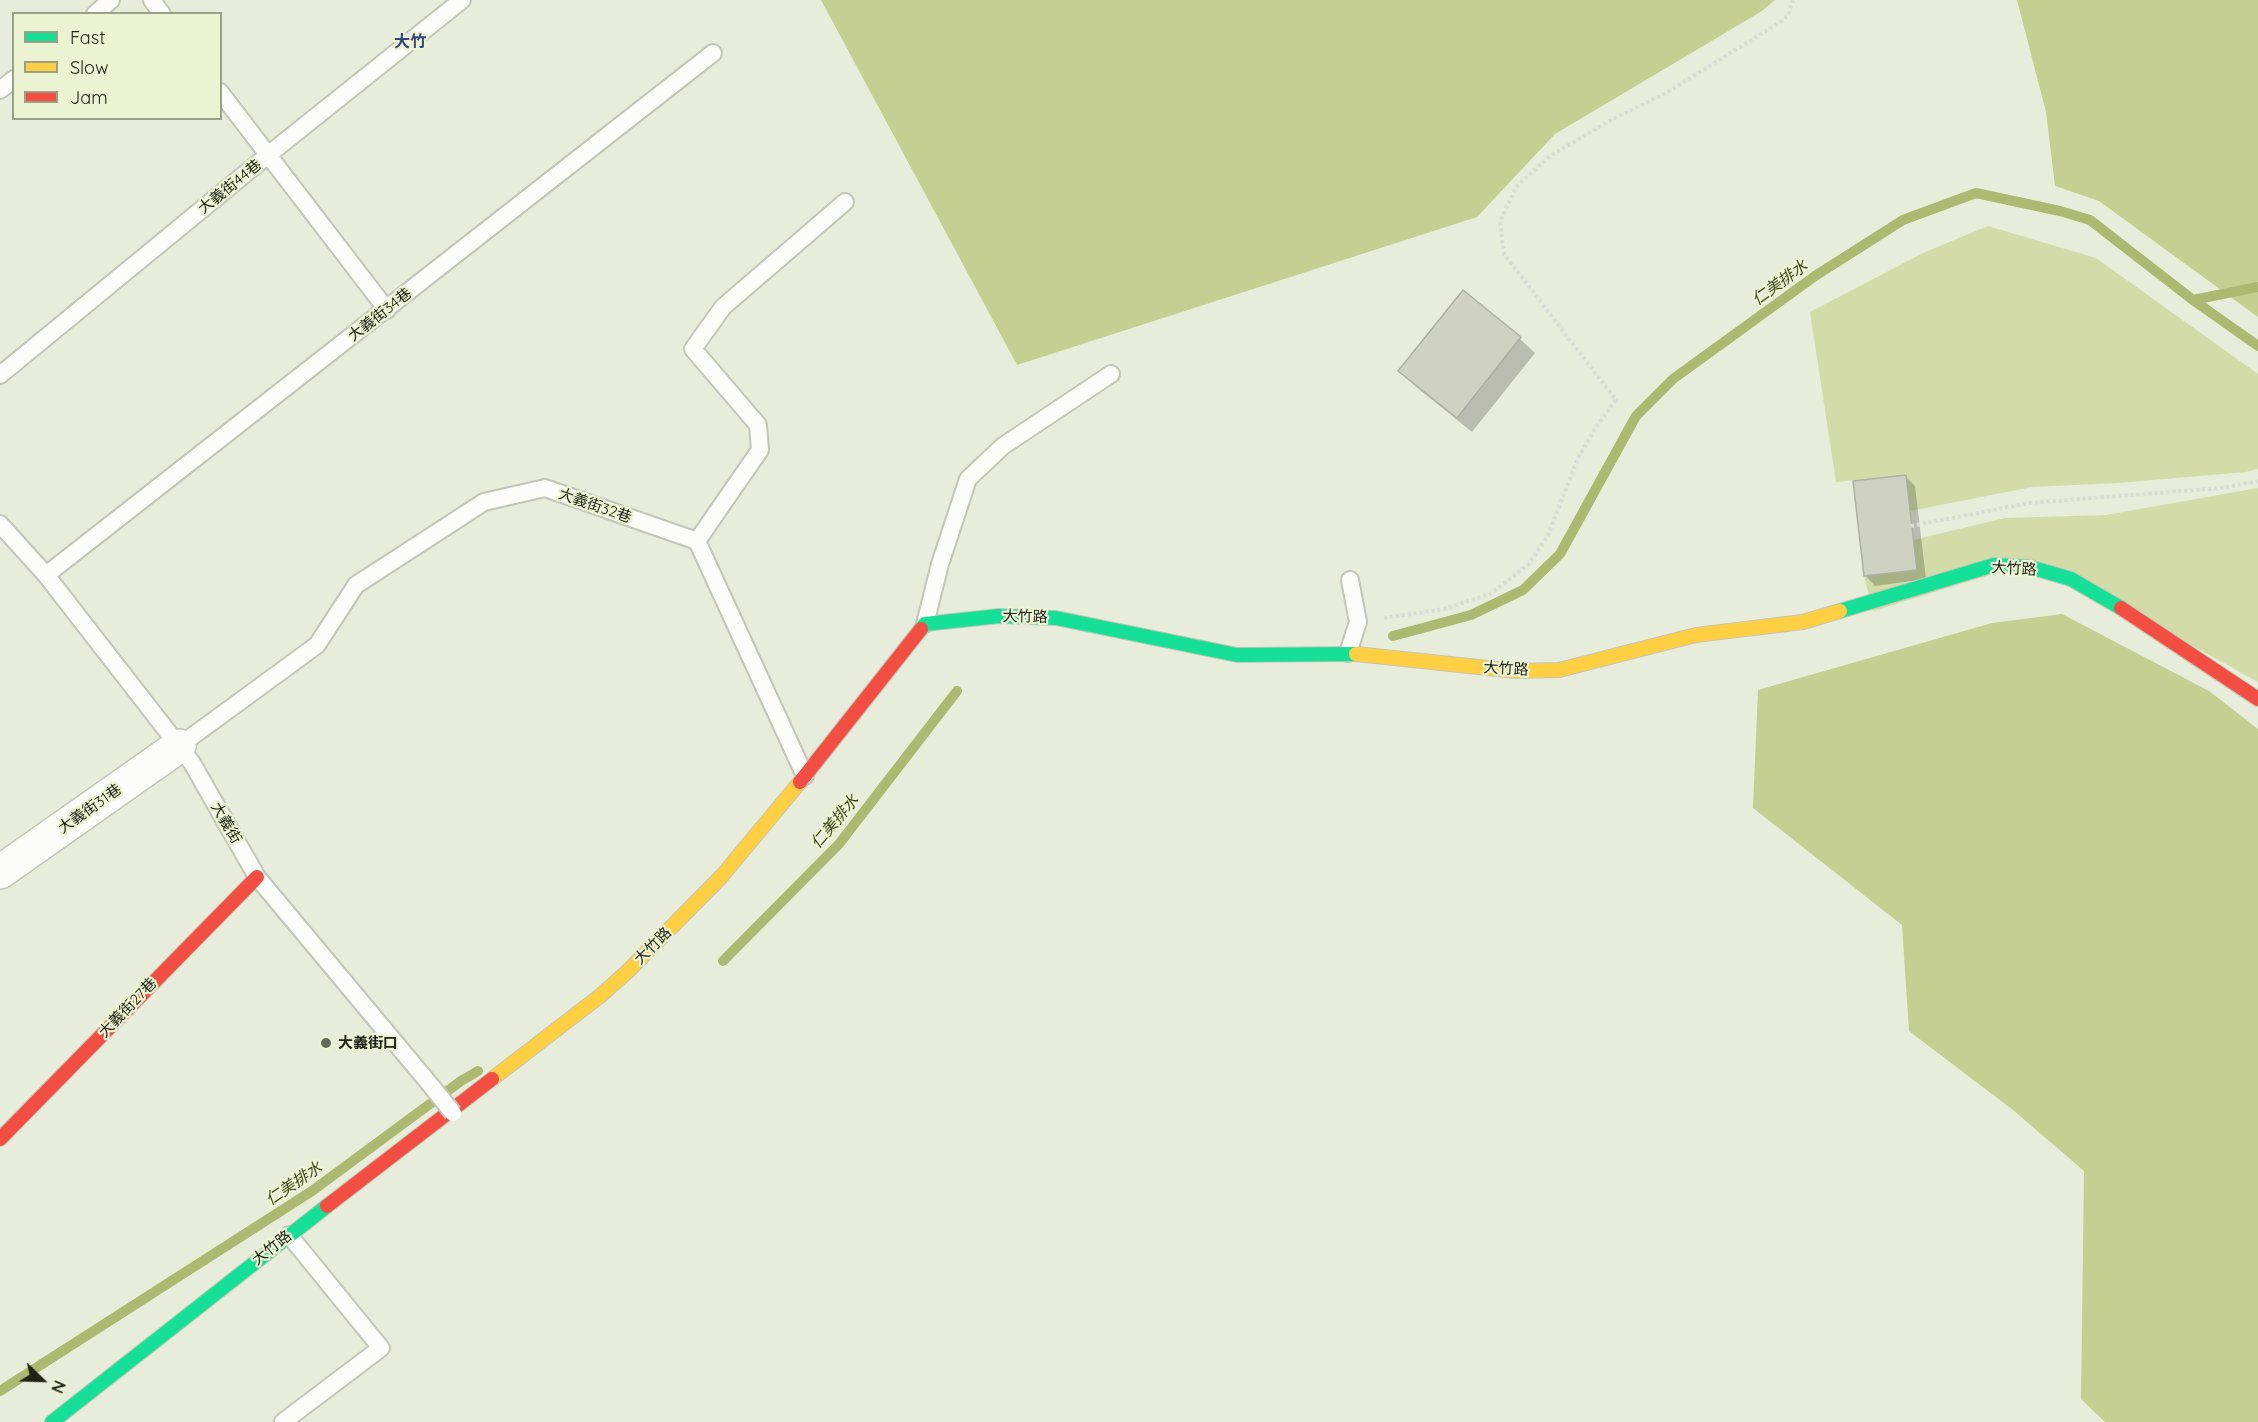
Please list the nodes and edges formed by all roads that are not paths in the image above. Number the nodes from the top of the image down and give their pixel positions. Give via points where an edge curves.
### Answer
1 (111, 0) edge
2 (462, 0) edge
3 (96, 12) edge
4 (713, 53) dead end
5 (12, 81) edge
6 (0, 90) edge
7 (222, 95) edge
8 (268, 155) junction
9 (845, 202) dead end
10 (387, 310) junction
11 (1111, 374) dead end
12 (0, 375) edge
13 (0, 524) edge
14 (698, 542) junction
15 (46, 574) junction
16 (1350, 580) dead end
17 (925, 624) junction
18 (1348, 653) junction
19 (2258, 699) edge
20 (179, 746) junction
21 (805, 776) junction
22 (0, 872) edge
23 (257, 877) junction
24 (451, 1114) junction
25 (0, 1139) edge
26 (289, 1234) junction
27 (52, 1422) edge
28 (283, 1422) edge

1 - 3 lane
2 - 8 lane, 大義街44巷
4 - 10 lane, 大義街34巷
5 - 6 lane
7 - 8 lane
8 - 10 lane
8 - 12 lane, 大義街44巷
9 - 14 lane via 723,307 693,349 758,424 760,450
10 - 15 lane, 大義街34巷
11 - 17 lane via 1003,446 968,479
13 - 15 lane, 大義街
14 - 20 lane, 大義街32巷 via 545,488 484,502 356,585 317,645
14 - 21 lane
15 - 20 lane, 大義街
16 - 18 lane via 1358,622
17 - 18 street, 大竹路 via 999,616 1056,618 1237,655
17 - 21 street, 大竹路
18 - 19 street, 大竹路 via 1516,671 1559,670 1696,635 1803,622 1994,565 2031,567 2071,579
20 - 22 street, 大義街31巷
20 - 23 lane, 大義街
21 - 24 street, 大竹路 via 721,877 627,972
23 - 24 lane, 大義街, bridge
23 - 25 street, 大義街27巷
24 - 26 street, 大竹路
26 - 27 street, 大竹路
26 - 28 lane via 381,1348

